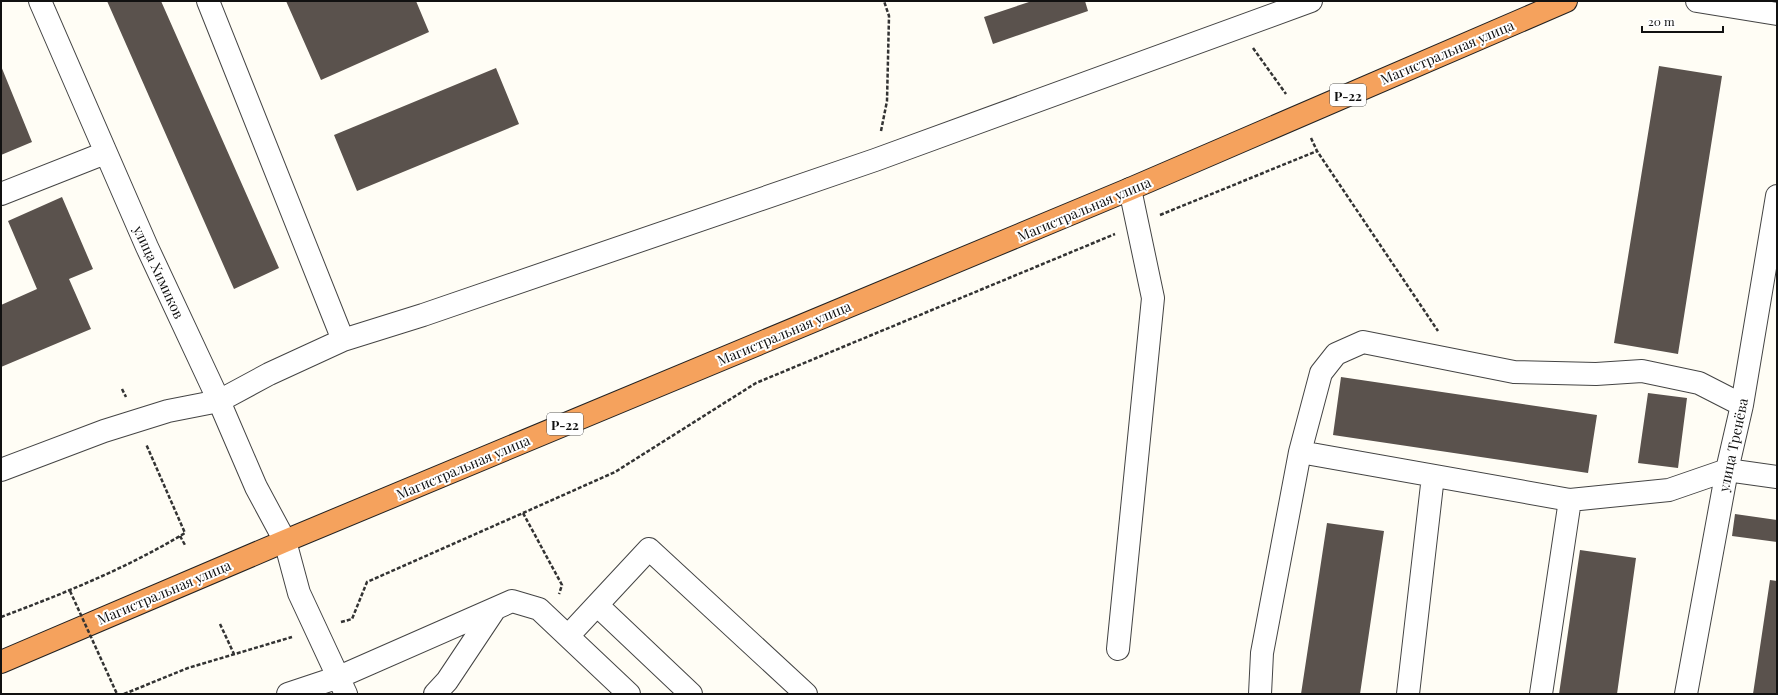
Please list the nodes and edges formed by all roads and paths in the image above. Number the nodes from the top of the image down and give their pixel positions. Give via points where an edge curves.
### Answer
1 (40, 1) edge
2 (208, 1) edge
3 (884, 1) edge
4 (1311, 1) edge
5 (1566, 1) edge
6 (1697, 1) edge
7 (1777, 14) edge
8 (1238, 28) junction
9 (1302, 115) junction
10 (1317, 151) junction
11 (105, 153) junction
12 (875, 160) junction
13 (1130, 190) junction
14 (1, 194) edge
15 (1777, 196) edge
16 (1137, 225) junction
17 (343, 340) junction
18 (1459, 361) junction
19 (122, 389) dead end
20 (218, 401) junction
21 (1742, 406) junction
22 (136, 421) junction
23 (1300, 452) junction
24 (1, 470) edge
25 (1727, 470) junction
26 (1433, 476) junction
27 (1777, 477) edge
28 (1570, 500) junction
29 (523, 513) junction
30 (180, 536) junction
31 (285, 541) junction
32 (185, 544) dead end
33 (70, 591) junction
34 (597, 605) junction
35 (495, 609) junction
36 (1, 617) edge
37 (552, 621) junction
38 (220, 624) dead end
39 (317, 630) junction
40 (568, 636) junction
41 (1118, 649) dead end
42 (234, 654) junction
43 (1, 662) edge
44 (342, 686) edge
45 (117, 694) edge
46 (124, 694) edge
47 (288, 694) edge
48 (435, 694) edge
49 (629, 694) edge
50 (691, 694) edge
51 (806, 694) edge
52 (1260, 694) edge
53 (1408, 694) edge
54 (1541, 694) edge
55 (1686, 694) edge

1 - 11 street, улица Химиков
2 - 17 street
3 - 12 path via 889,16 888,101
4 - 8 street
5 - 9 highway, Магистральная улица / Р-22
6 - 7 street
8 - 9 path
8 - 12 street
9 - 10 path
9 - 13 highway, Магистральная улица / Р-22
10 - 16 path
10 - 18 path
11 - 14 street
11 - 20 street, улица Химиков
12 - 17 street
13 - 16 street
13 - 31 highway, Магистральная улица / Р-22
15 - 21 street, улица Тренёва
16 - 29 path via 756,383 615,472
16 - 41 street via 1153,298
17 - 20 street
18 - 21 street via 1514,372 1596,374 1642,371 1699,383
18 - 23 street via 1363,342 1336,354 1321,373
19 - 22 path
20 - 22 street via 168,411
20 - 31 street, улица Химиков via 256,487
21 - 25 street, улица Тренёва
22 - 24 street
22 - 30 path via 185,533
23 - 26 street
23 - 52 street via 1262,653
25 - 27 street
25 - 28 street via 1669,490
25 - 55 street, улица Тренёва
26 - 28 street
26 - 53 street
28 - 54 street
29 - 37 path via 562,585
29 - 39 path via 367,582 352,619
30 - 32 path
30 - 33 path via 148,555
31 - 39 street, улица Химиков via 299,593
31 - 43 highway, Магистральная улица / Р-22
33 - 36 path
33 - 45 path, bridge
34 - 40 street
34 - 50 street
34 - 51 street via 649,549
35 - 37 street via 512,601 539,609
35 - 44 street
35 - 48 street via 447,681
37 - 40 street
38 - 42 path
39 - 42 path
39 - 44 street, улица Химиков
40 - 49 street
42 - 46 path via 188,668
44 - 47 street

